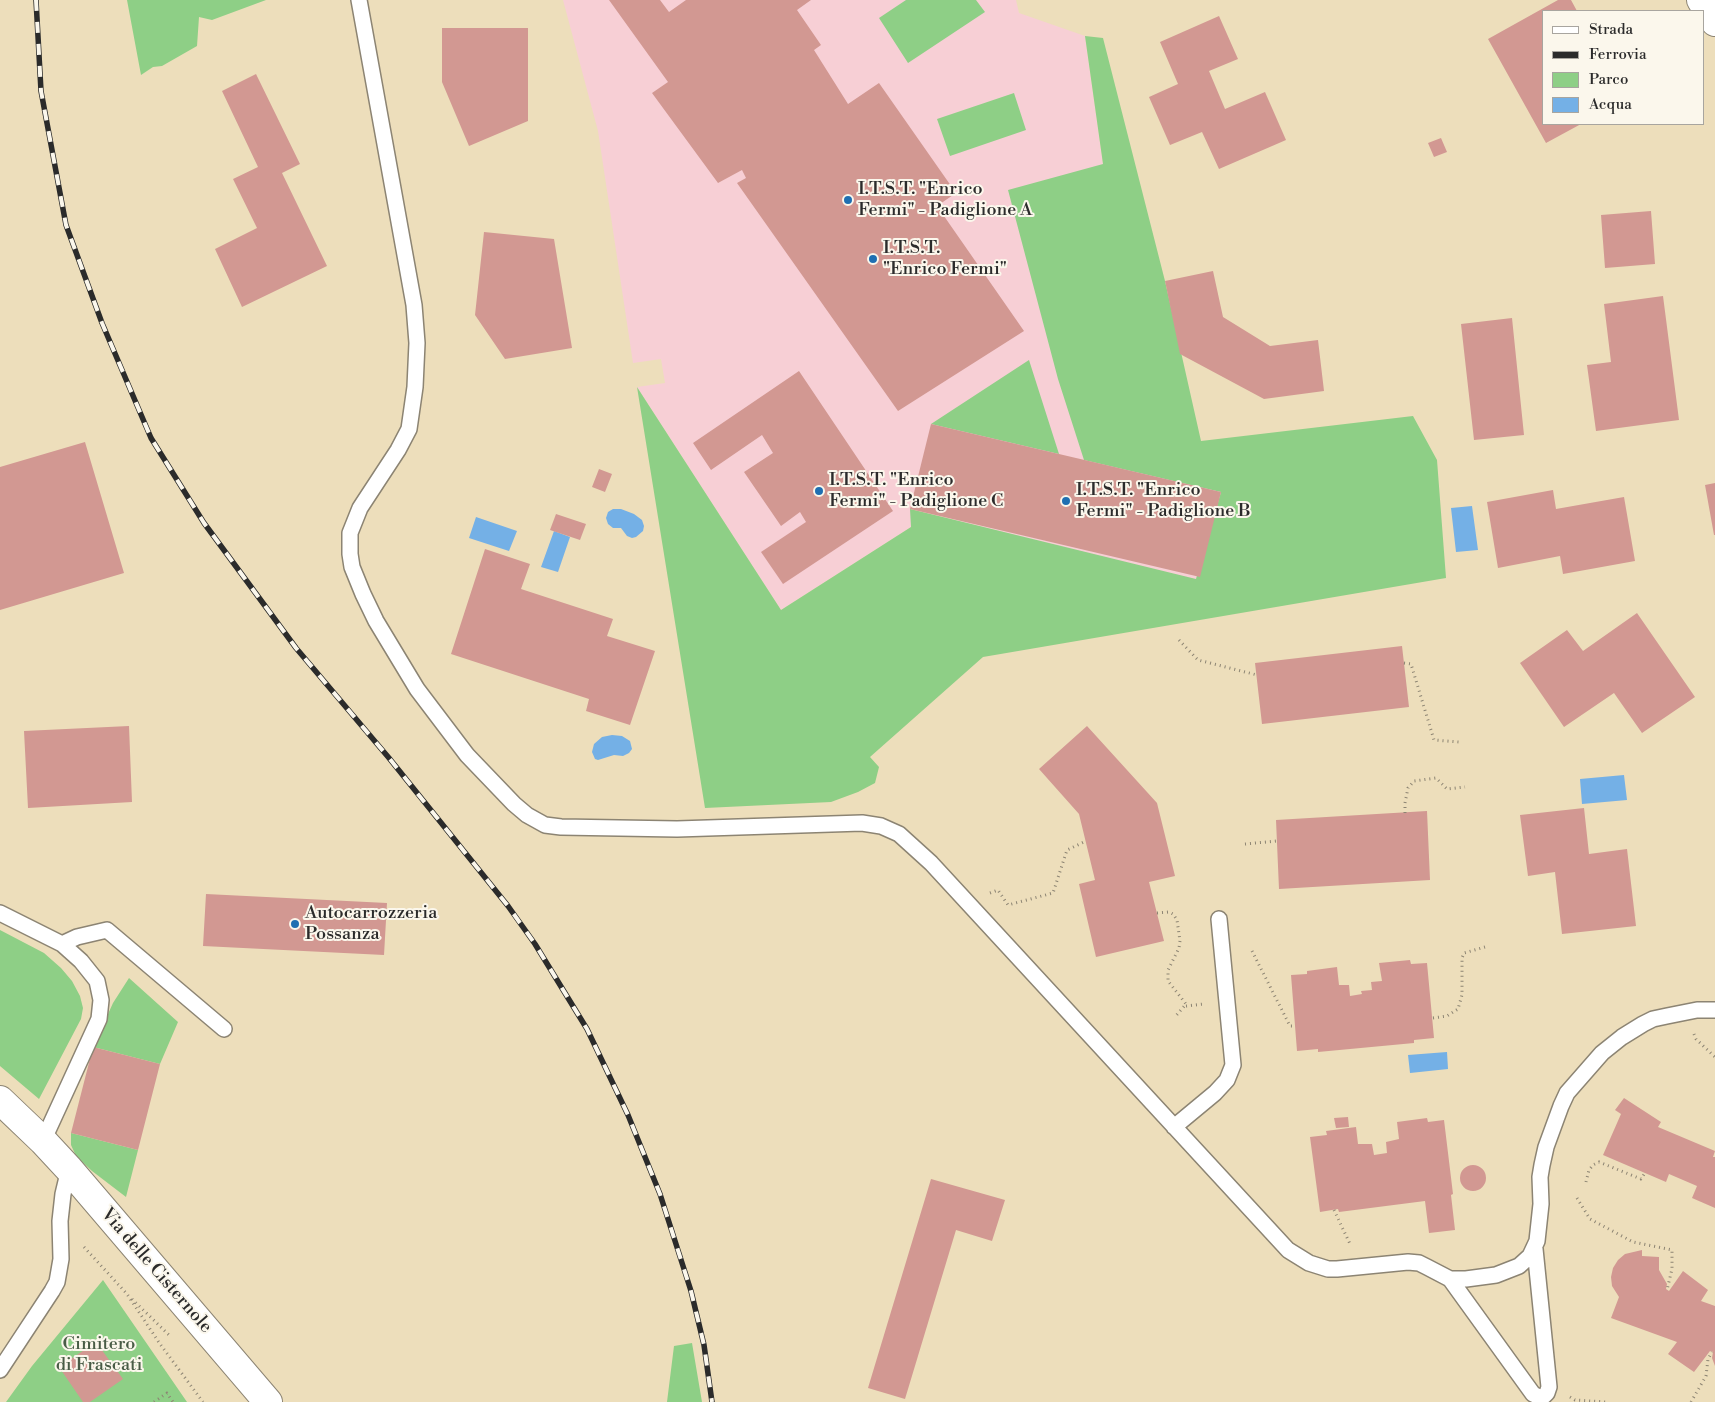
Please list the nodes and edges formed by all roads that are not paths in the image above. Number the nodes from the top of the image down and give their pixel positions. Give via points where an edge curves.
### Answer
1 (359, 0) edge
2 (1701, 0) edge
3 (1715, 22) edge
4 (0, 913) edge
5 (1219, 919) dead end
6 (62, 944) junction
7 (1715, 1010) edge
8 (224, 1029) dead end
9 (0, 1100) edge
10 (1174, 1127) junction
11 (43, 1141) junction
12 (69, 1169) junction
13 (1535, 1249) junction
14 (1450, 1279) junction
15 (0, 1370) edge
16 (268, 1402) edge

1 - 10 lane via 414,305 417,344 409,430 360,508 350,533 350,554 363,594 417,689 467,755 514,804 538,822 562,826 677,830 862,823 900,834 970,905
2 - 3 street
4 - 6 lane
5 - 10 lane via 1233,1065 1227,1080 1215,1093
6 - 8 lane via 107,930
6 - 11 lane via 97,981 101,1000 99,1019
7 - 13 lane via 1653,1019 1626,1034 1602,1053 1568,1092 1542,1165
9 - 11 street, Via delle Cisternole
10 - 14 lane via 1294,1255 1309,1263 1337,1270 1419,1263
11 - 12 street, Via delle Cisternole
12 - 15 lane via 60,1221 61,1259 57,1282
12 - 16 street, Via delle Cisternole
13 - 14 lane via 1519,1266 1503,1273
13 - 14 lane via 1549,1387 1544,1396 1533,1394

